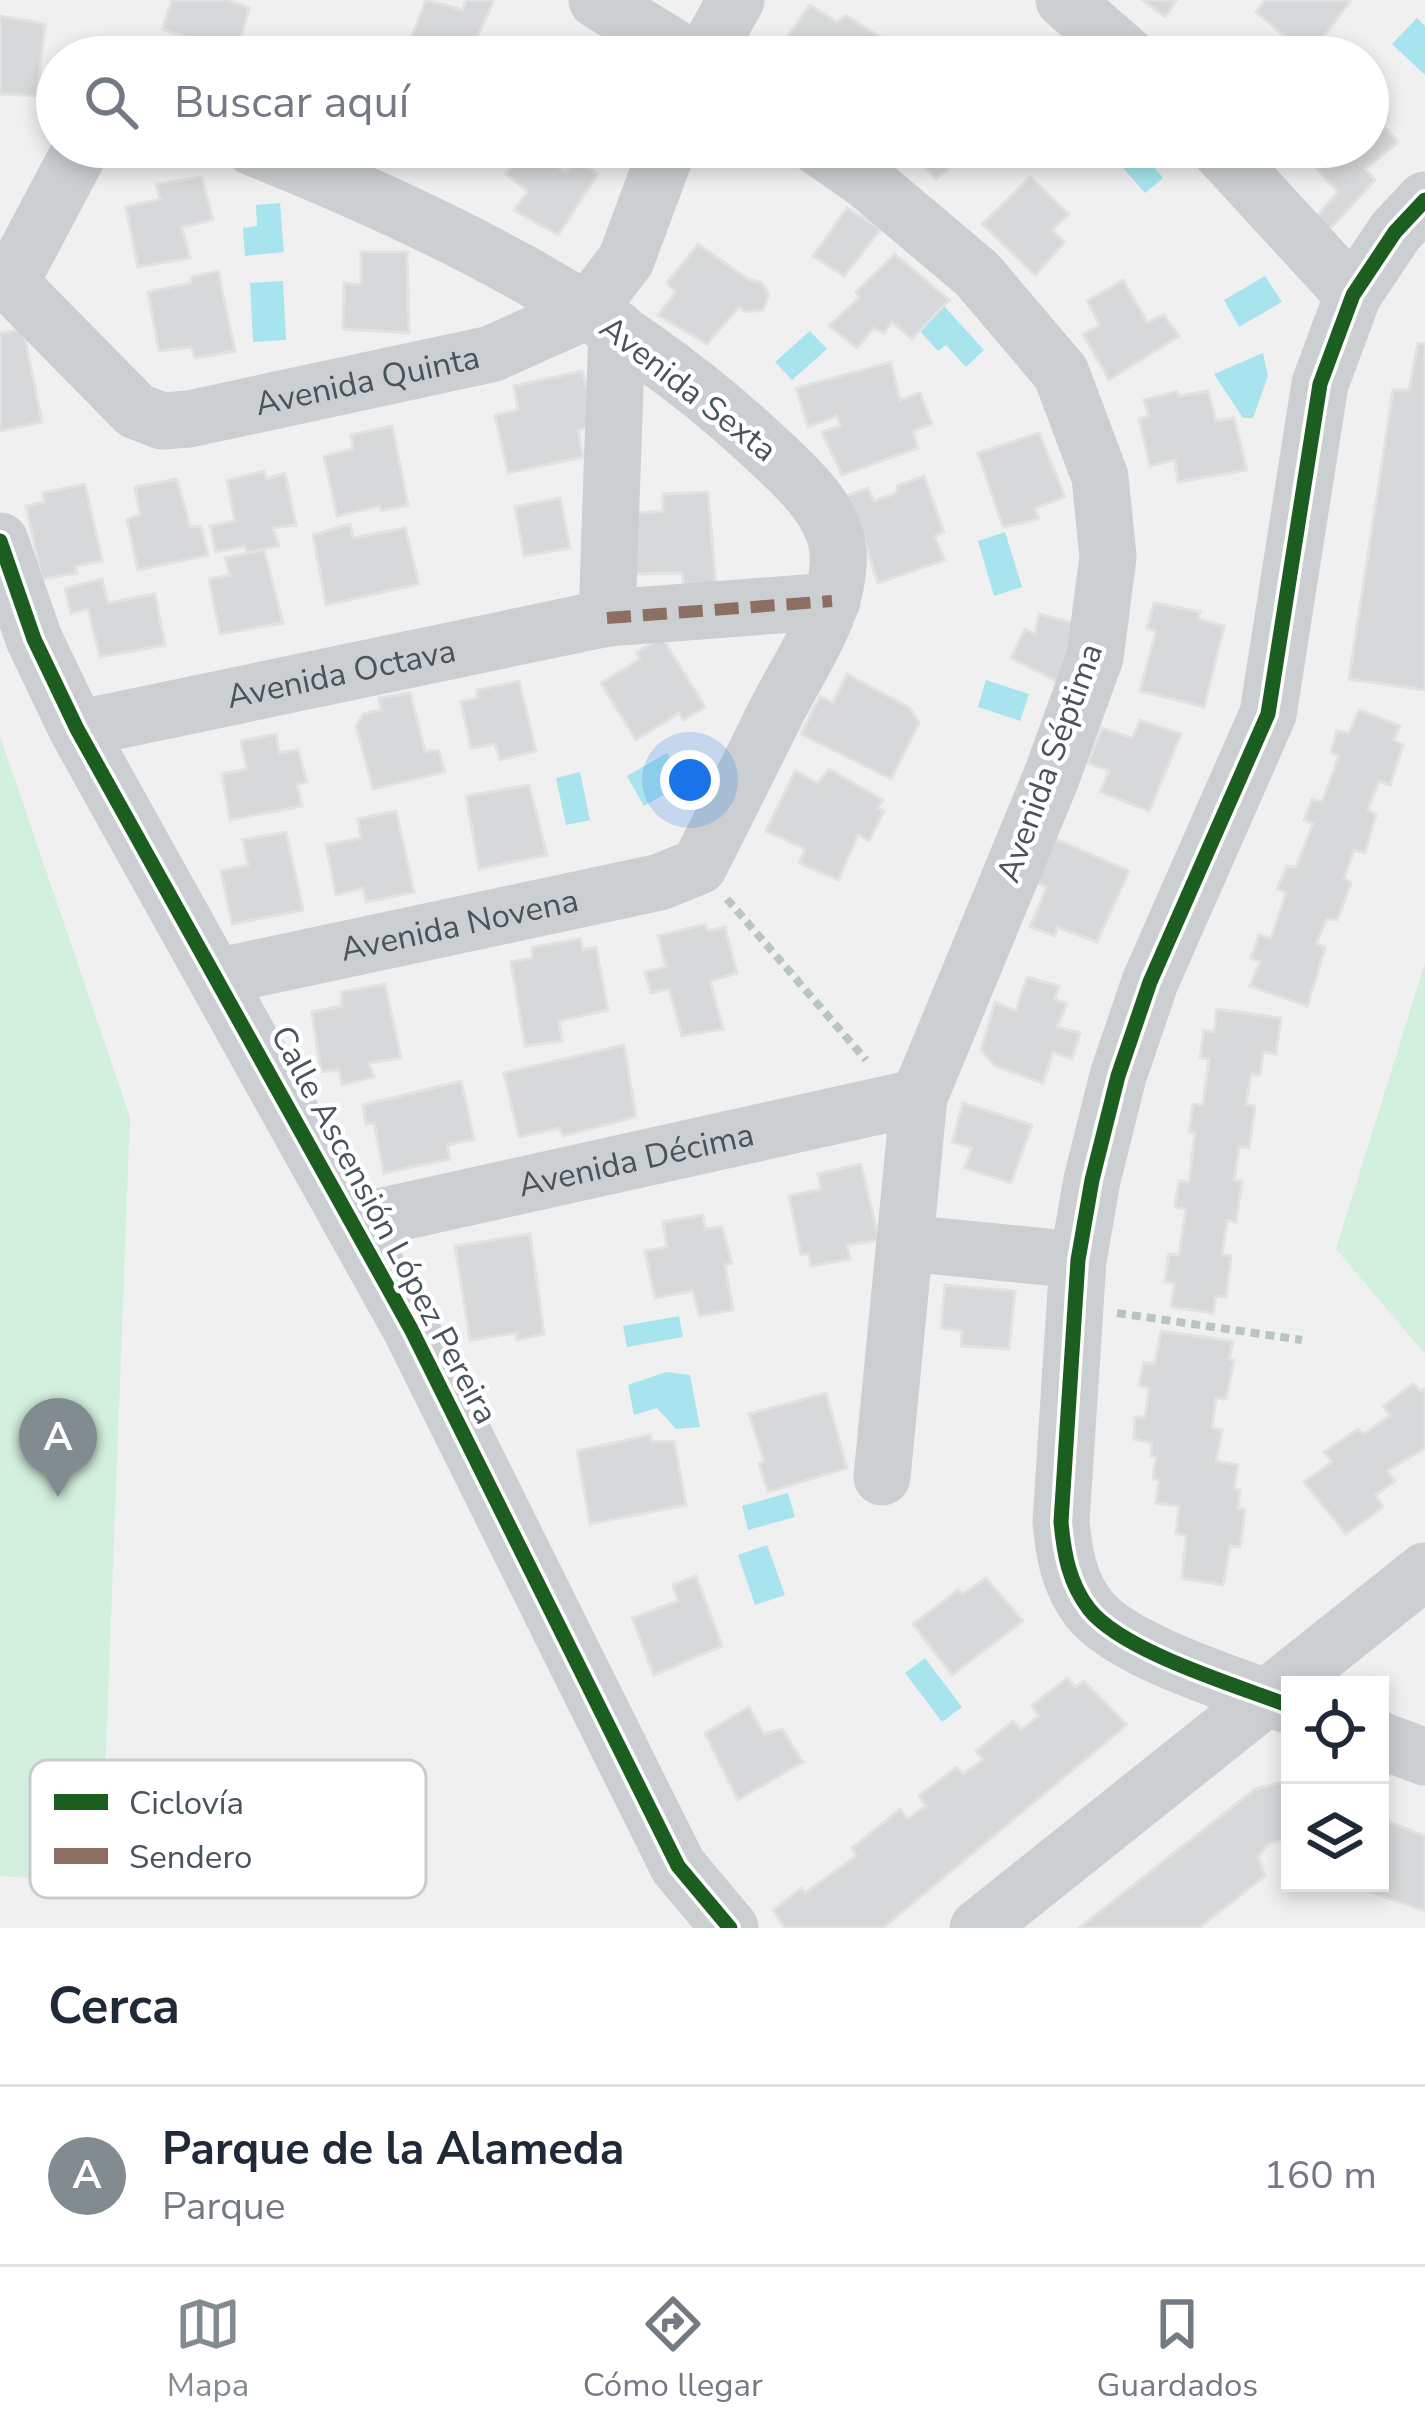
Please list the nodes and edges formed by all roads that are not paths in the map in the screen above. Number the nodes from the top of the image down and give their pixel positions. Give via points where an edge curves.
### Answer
1 (597, 0) edge
2 (736, 0) edge
3 (1064, 0) edge
4 (655, 36) edge
5 (716, 36) edge
6 (1105, 36) edge
7 (70, 168) edge
8 (304, 168) edge
9 (660, 168) edge
10 (848, 168) edge
11 (1236, 168) edge
12 (1425, 200) edge
13 (5, 284) edge
14 (1353, 295) junction
15 (602, 320) junction
16 (0, 541) edge
17 (832, 601) junction
18 (607, 618) junction
19 (77, 729) junction
20 (699, 866) joint
21 (216, 976) junction
22 (910, 1099) junction
23 (352, 1223) junction
24 (906, 1243) junction
25 (1076, 1284) junction
26 (882, 1477) dead end
27 (1425, 1571) edge
28 (1278, 1702) edge
29 (1389, 1743) edge
30 (1425, 1757) edge
31 (730, 1928) edge
32 (978, 1928) edge

1 - 4 street
2 - 5 street
3 - 6 street
7 - 13 street
8 - 15 street, Avenida Sexta via 387,201
9 - 15 street, Avenida Quinta
10 - 22 street, Avenida Séptima via 976,274 1061,373 1100,477 1108,557 1095,657 1052,778
11 - 14 street
12 - 14 street
13 - 15 street, Avenida Quinta via 136,411 163,421 490,354
14 - 25 street via 1320,384 1268,714 1150,982 1118,1076
15 - 17 street, Avenida Sexta via 722,408 822,508 838,550
15 - 18 street
16 - 19 street, Calle Ascensión López Pereira
17 - 18 street, Avenida Octava
17 - 20 street, Avenida Sexta
18 - 19 street, Avenida Octava
19 - 21 street, Calle Ascensión López Pereira
20 - 21 street, Avenida Novena via 660,882
21 - 23 street, Calle Ascensión López Pereira
22 - 23 street, Avenida Décima
22 - 24 street, Avenida Séptima
23 - 31 street, Calle Ascensión López Pereira via 679,1866
24 - 25 street
24 - 26 street, Avenida Séptima
25 - 28 street via 1061,1522 1066,1565 1091,1612 1152,1654
27 - 28 street
28 - 32 street
29 - 30 street

